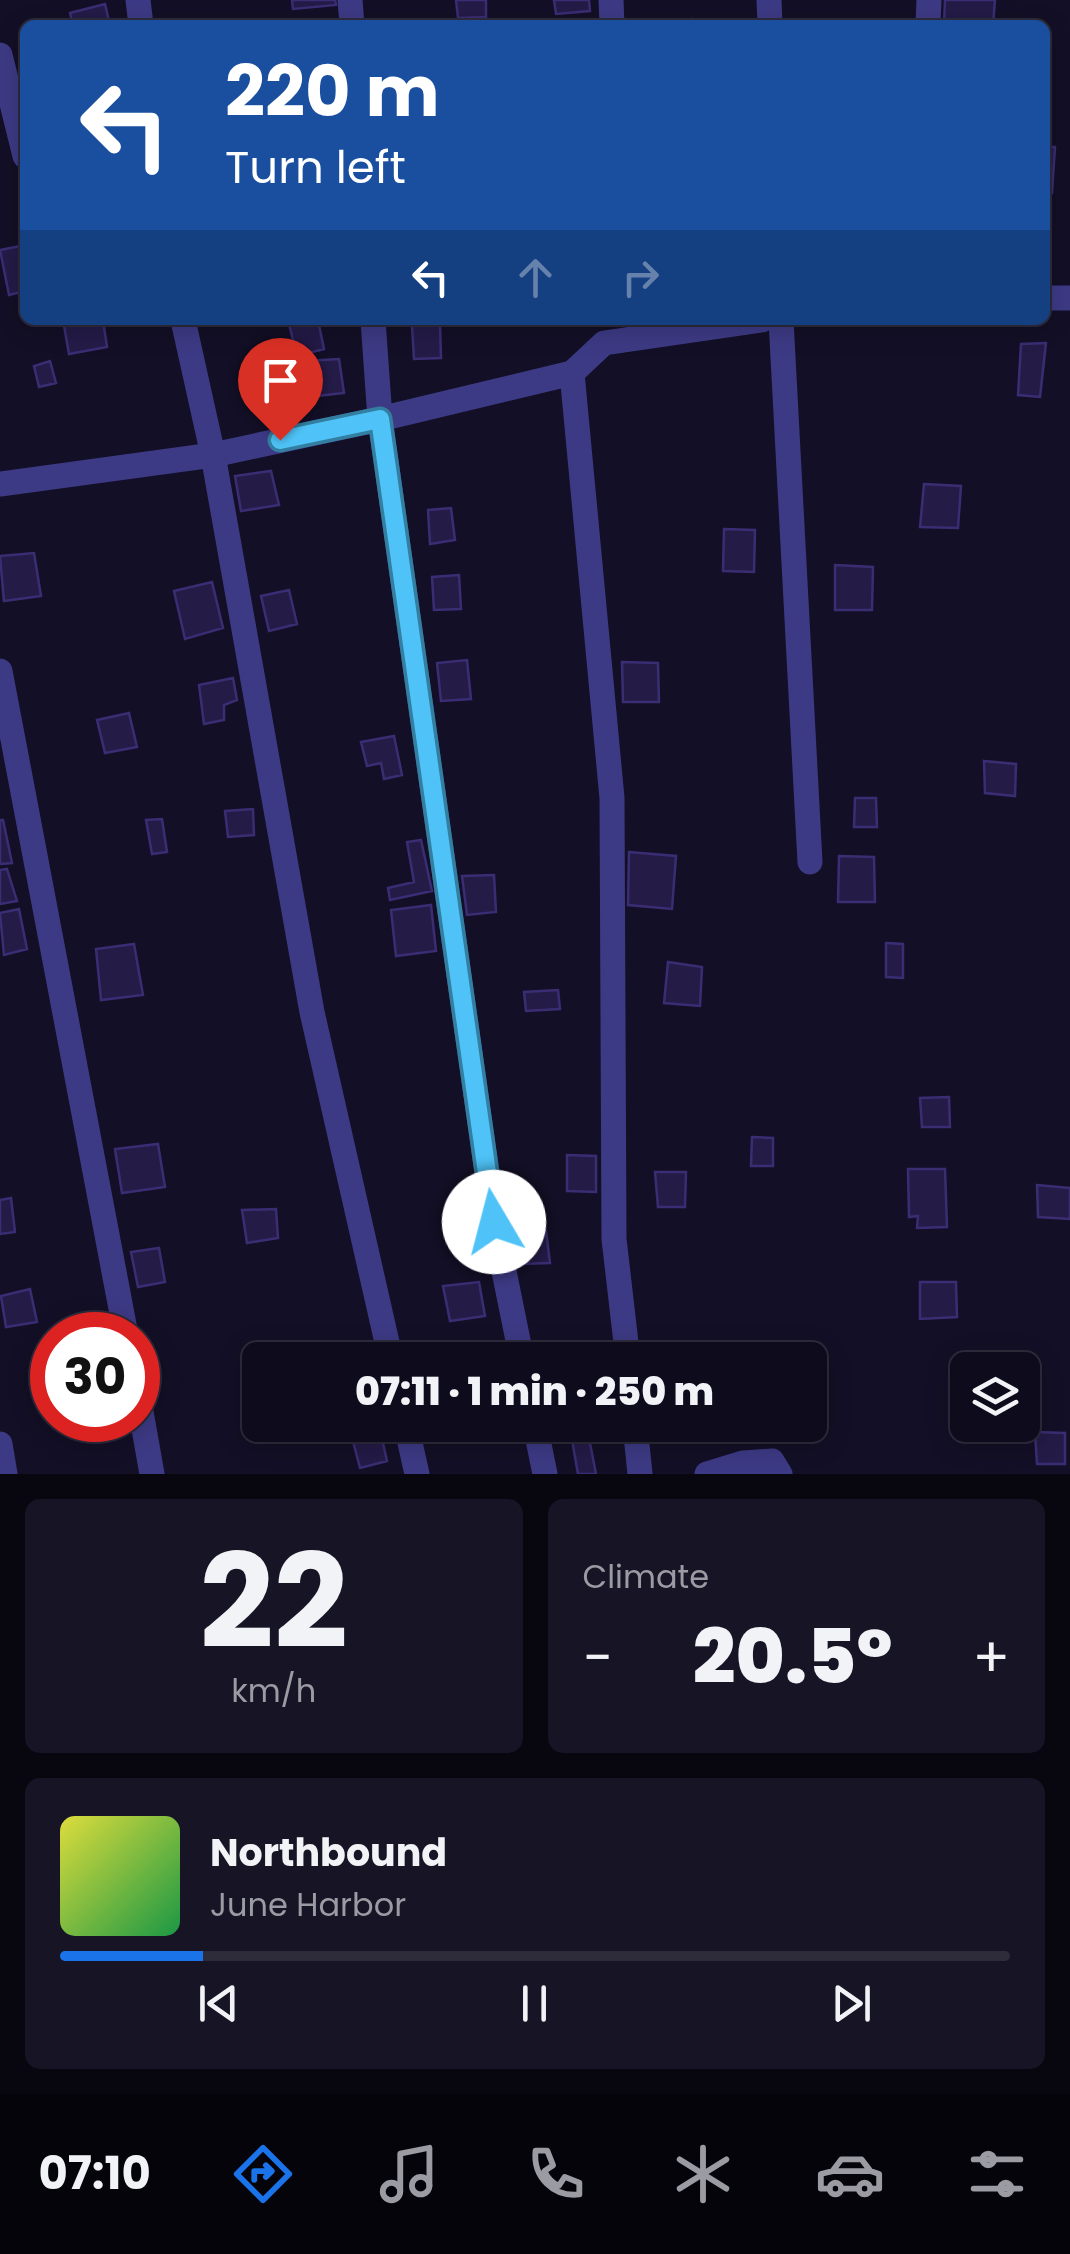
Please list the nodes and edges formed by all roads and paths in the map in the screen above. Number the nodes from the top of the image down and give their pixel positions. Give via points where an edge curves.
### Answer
1 (0, 55) edge
2 (20, 136) edge
3 (184, 325) edge
4 (373, 325) edge
5 (690, 325) edge
6 (781, 325) edge
7 (603, 331) edge
8 (572, 373) junction
9 (380, 419) junction
10 (213, 454) junction
11 (0, 484) edge
12 (0, 671) edge
13 (810, 862) dead end
14 (122, 1312) edge
15 (387, 1342) edge
16 (518, 1342) edge
17 (626, 1342) edge
18 (146, 1442) edge
19 (410, 1442) edge
20 (539, 1442) edge
21 (637, 1442) edge
22 (0, 1444) edge
23 (5, 1474) edge
24 (152, 1474) edge
25 (417, 1474) edge
26 (545, 1474) edge
27 (640, 1474) edge
28 (707, 1474) edge
29 (780, 1474) edge

1 - 2 street
3 - 10 street
4 - 9 street
5 - 7 street
6 - 13 street
7 - 8 street
8 - 9 street
8 - 17 street via 612,798 614,1238
9 - 10 street
9 - 16 street via 494,1222
10 - 11 street
10 - 15 street via 312,1012
12 - 14 street
18 - 24 street
19 - 25 street
20 - 26 street
21 - 27 street
22 - 23 street
28 - 29 street via 772,1462

